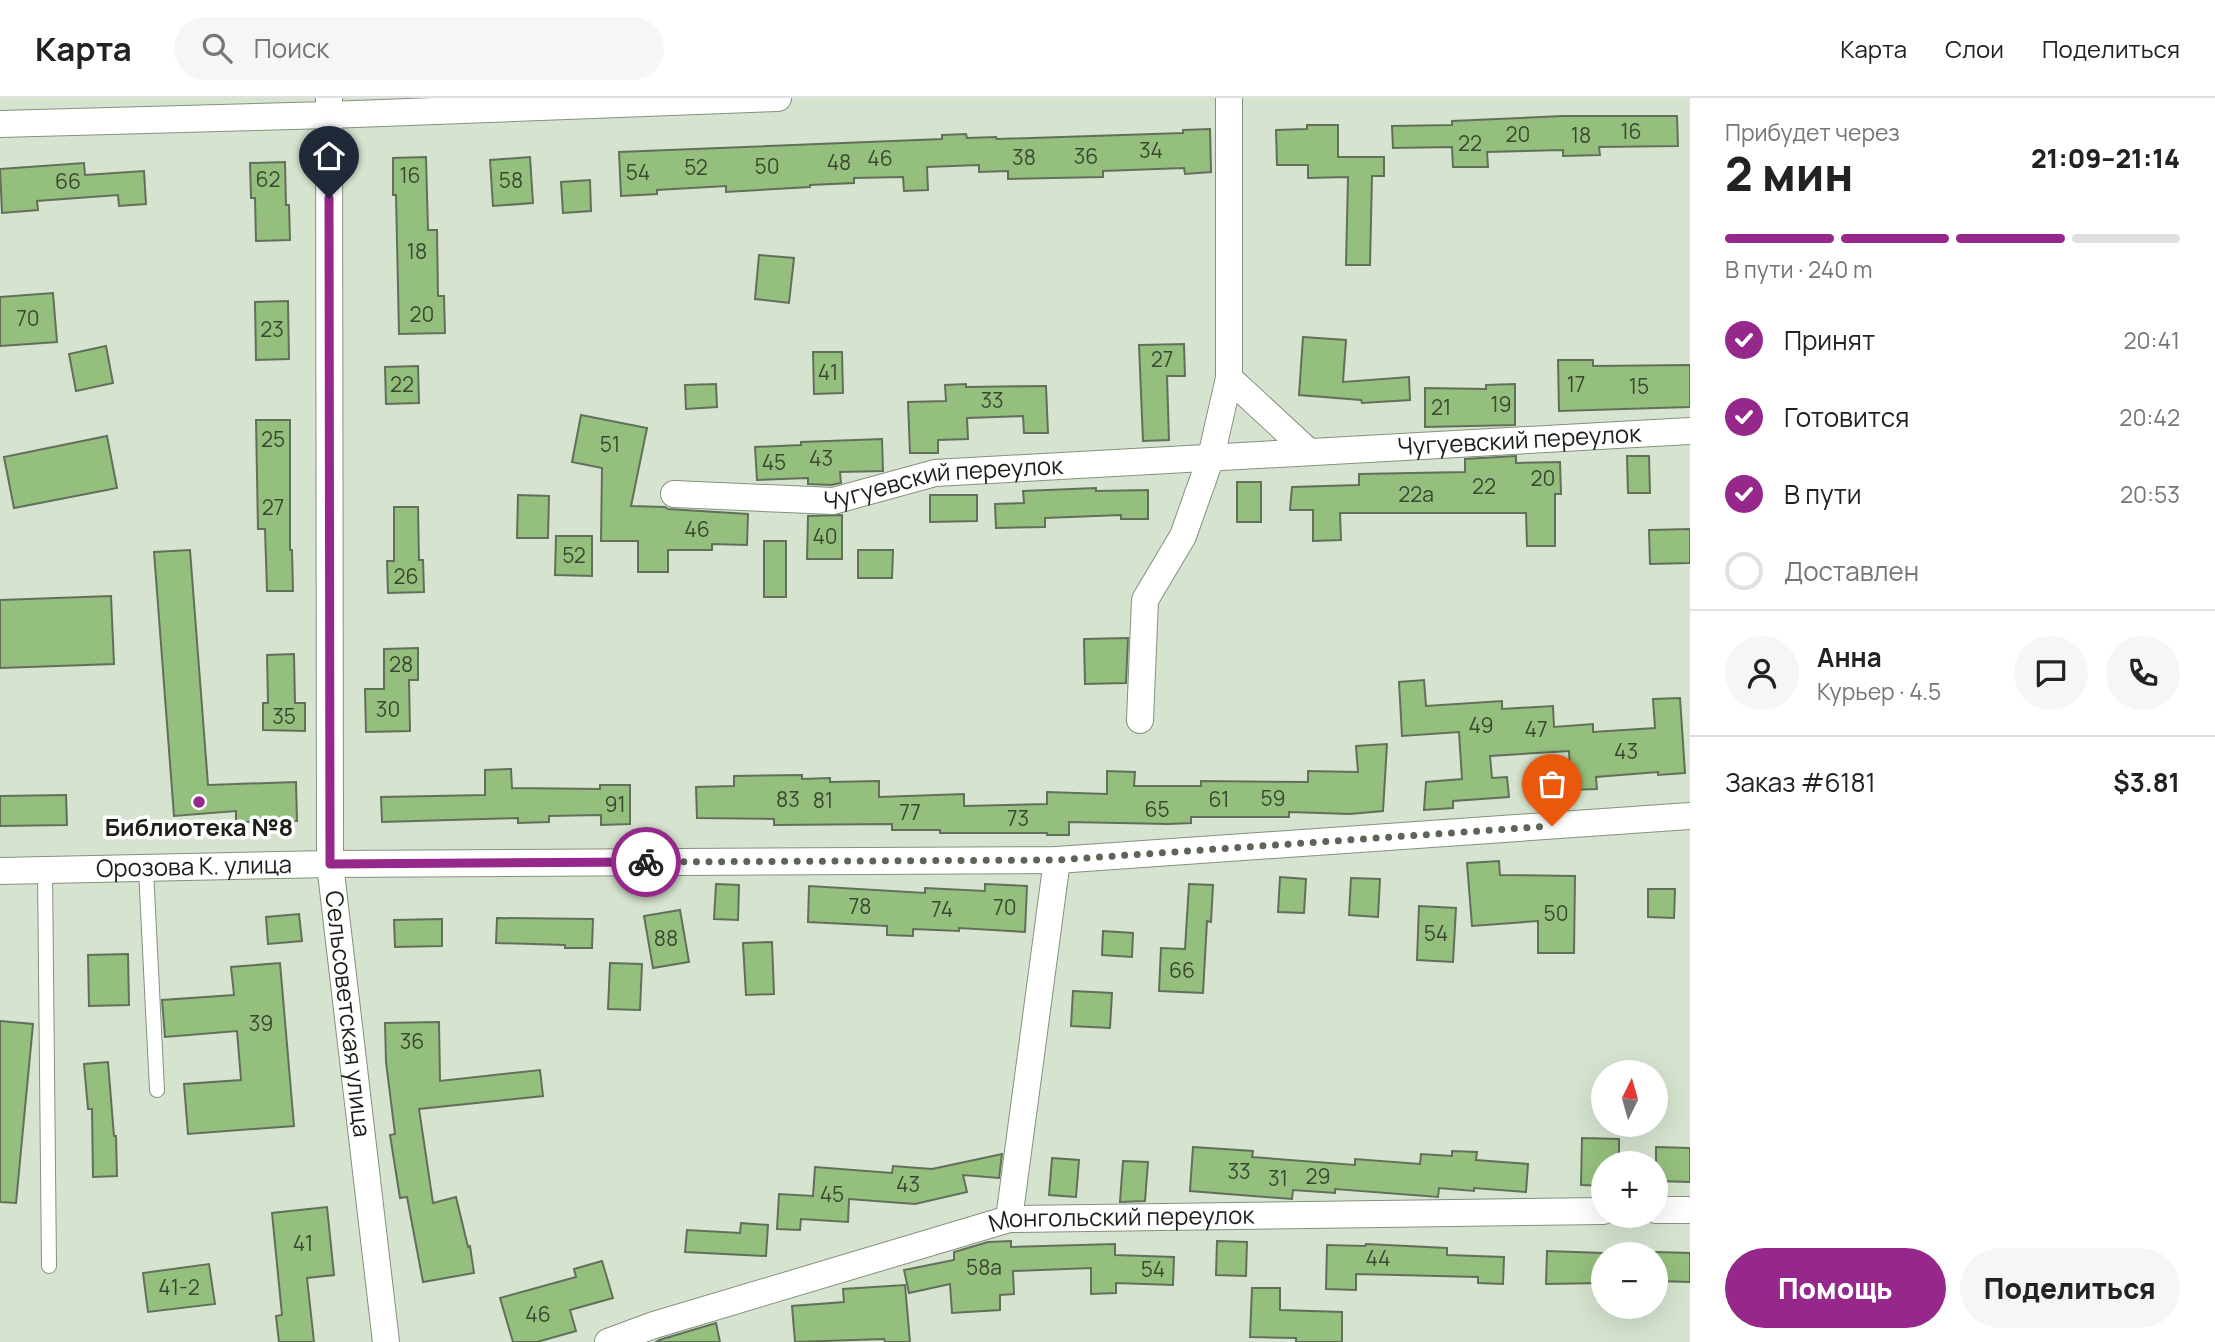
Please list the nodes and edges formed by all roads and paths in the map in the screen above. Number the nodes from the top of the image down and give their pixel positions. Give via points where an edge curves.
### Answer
1 (778, 98) edge
2 (1228, 98) edge
3 (329, 106) edge
4 (0, 124) edge
5 (1230, 378) junction
6 (1690, 431) edge
7 (1309, 452) junction
8 (1211, 457) junction
9 (674, 494) dead end
10 (1140, 720) dead end
11 (1690, 817) edge
12 (1057, 860) junction
13 (330, 864) junction
14 (45, 870) junction
15 (146, 870) junction
16 (0, 871) edge
17 (157, 1090) dead end
18 (1668, 1210) edge
19 (1690, 1210) edge
20 (1591, 1211) edge
21 (1009, 1219) junction
22 (49, 1266) dead end
23 (386, 1342) edge
24 (608, 1342) edge

1 - 3 street
2 - 5 street
3 - 4 street
3 - 13 street, Сельсоветская улица
5 - 7 street
5 - 8 street
6 - 7 street, Чугуевский переулок
7 - 8 street, Чугуевский переулок
8 - 9 street, Чугуевский переулок via 935,473 834,501
8 - 10 street via 1183,537 1145,600
11 - 12 street, Орозова К. улица
12 - 13 street, Орозова К. улица
12 - 21 street
13 - 15 street, Орозова К. улица
13 - 23 street, Сельсоветская улица
14 - 15 street, Орозова К. улица
14 - 16 street, Орозова К. улица
14 - 22 lane
15 - 17 lane
18 - 19 street
20 - 21 street, Монгольский переулок
21 - 24 street, Монгольский переулок

